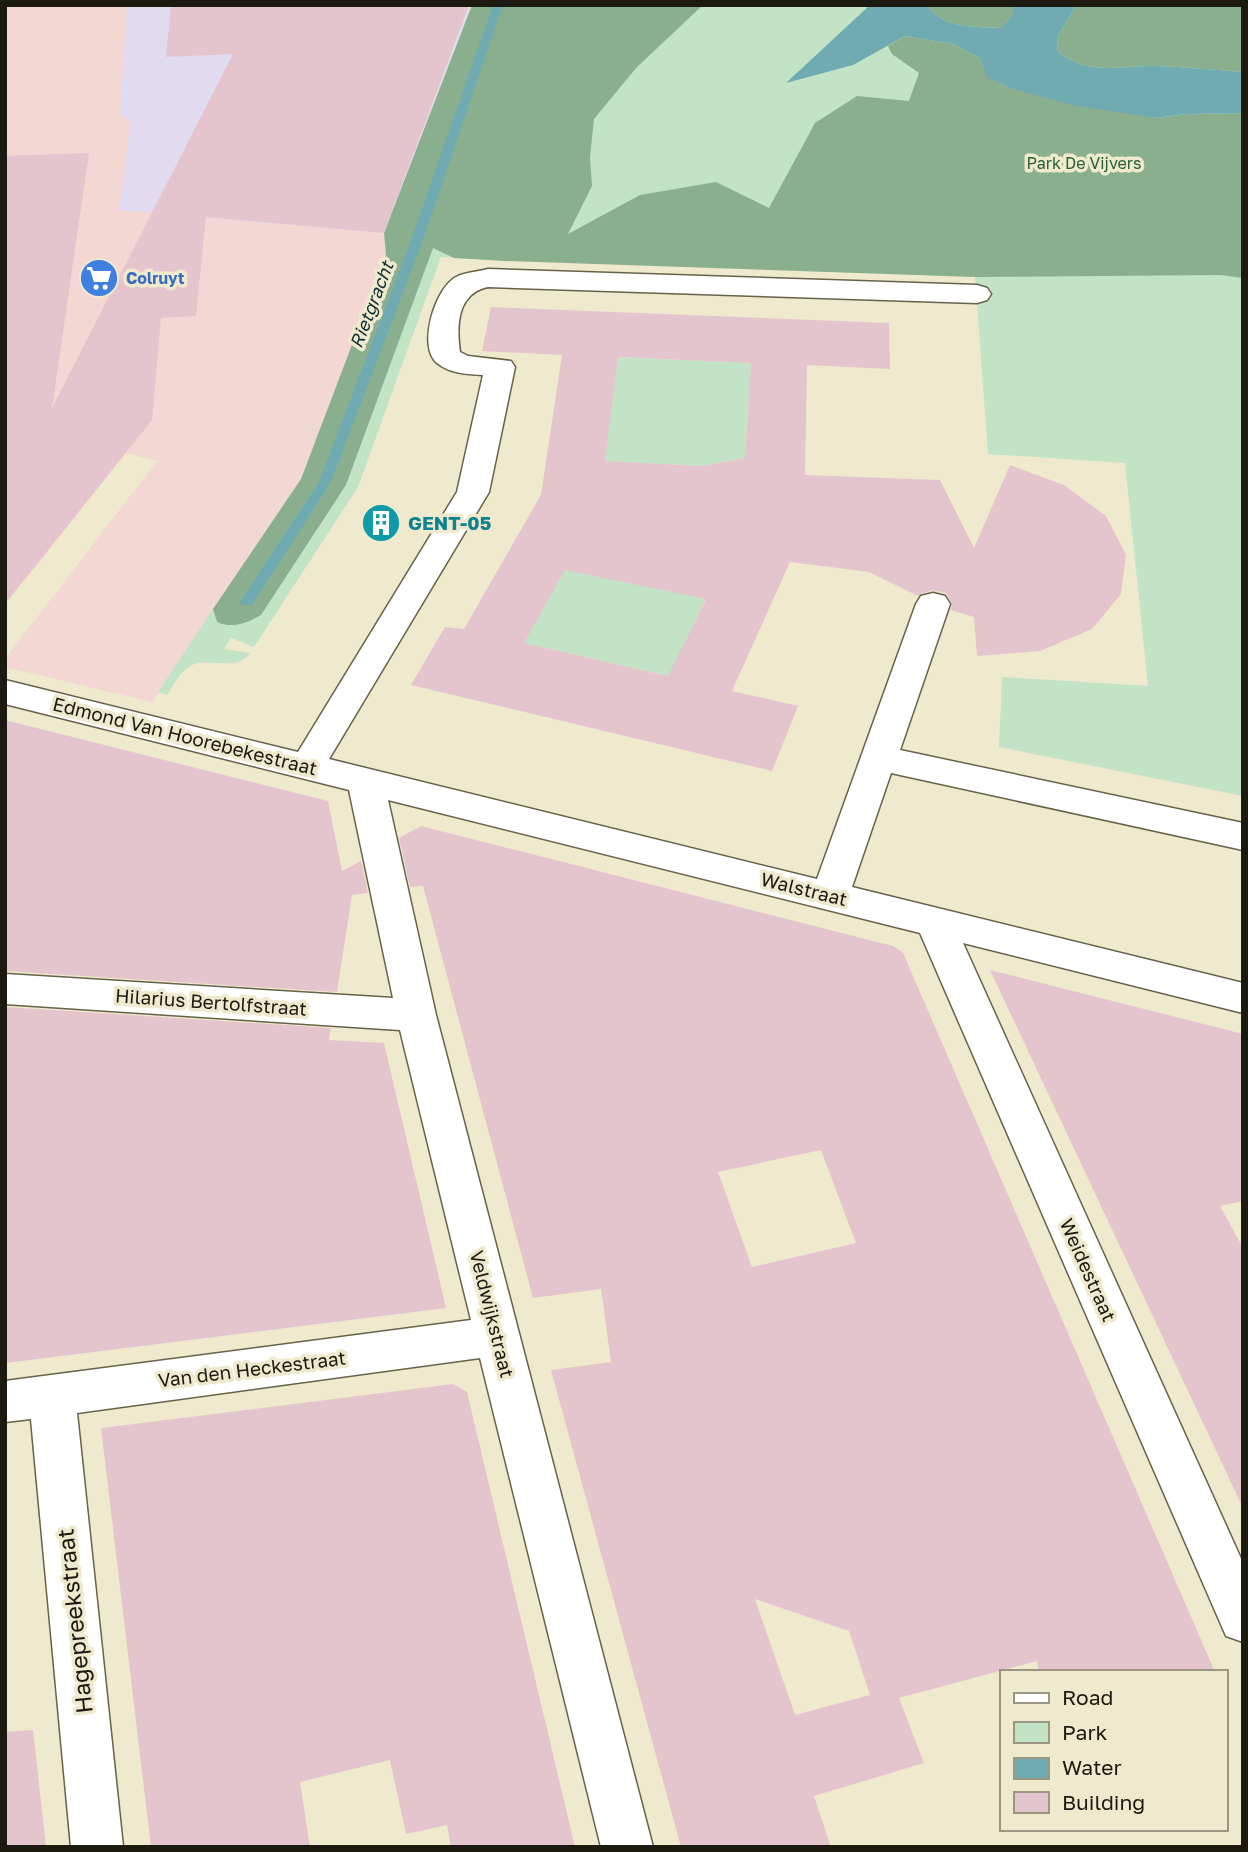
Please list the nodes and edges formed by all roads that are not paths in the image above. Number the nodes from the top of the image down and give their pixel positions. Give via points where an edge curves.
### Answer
1 (977, 294) dead end
2 (933, 604) dead end
3 (5, 692) edge
4 (879, 758) junction
5 (307, 765) junction
6 (365, 779) junction
7 (1243, 837) edge
8 (830, 896) junction
9 (934, 921) junction
10 (5, 989) edge
11 (1243, 998) edge
12 (416, 1015) junction
13 (498, 1336) junction
14 (52, 1396) junction
15 (5, 1402) edge
16 (1243, 1619) edge
17 (97, 1847) edge
18 (627, 1847) edge

1 - 5 street via 488,278 466,283 452,297 442,342 446,356 461,365 500,367 473,492
2 - 4 street
3 - 5 street, Edmond Van Hoorebekestraat
4 - 7 street
4 - 8 street
5 - 6 street, Edmond Van Hoorebekestraat
6 - 8 street, Walstraat
6 - 12 street, Veldwijkstraat
8 - 9 street, Walstraat
9 - 11 street, Walstraat
9 - 16 street, Weidestraat
10 - 12 street, Hilarius Bertolfstraat
12 - 13 street, Veldwijkstraat
13 - 14 street, Van den Heckestraat
13 - 18 street, Veldwijkstraat
14 - 15 street, Van den Heckestraat
14 - 17 street, Hagepreekstraat

